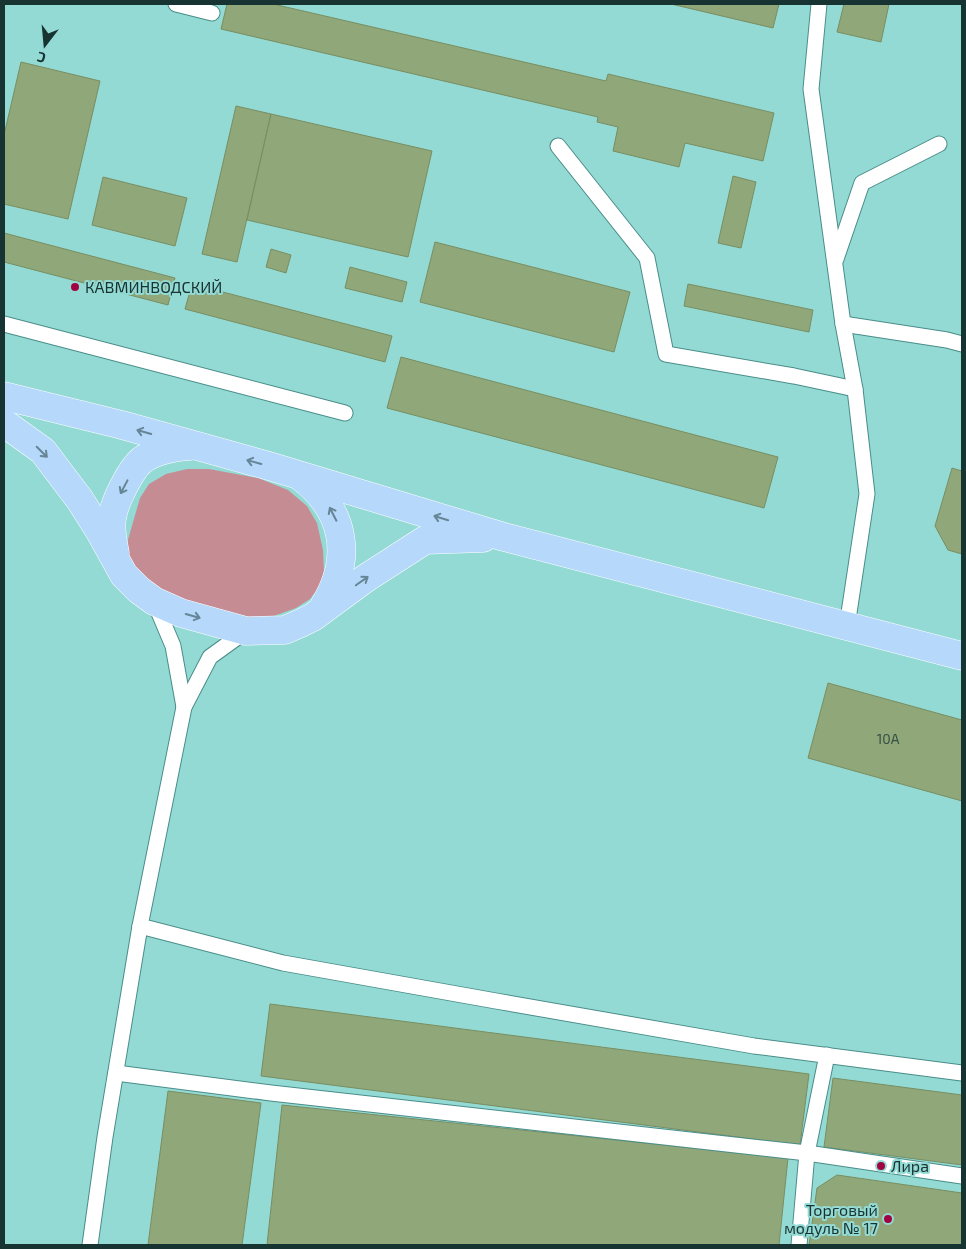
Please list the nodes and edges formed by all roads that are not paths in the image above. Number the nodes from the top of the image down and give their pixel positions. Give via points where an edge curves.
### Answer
1 (176, 4) edge
2 (819, 4) edge
3 (212, 13) dead end
4 (939, 144) dead end
5 (558, 146) dead end
6 (835, 263) junction
7 (4, 324) edge
8 (843, 324) junction
9 (962, 344) edge
10 (855, 389) junction
11 (4, 396) edge
12 (345, 412) dead end
13 (4, 422) edge
14 (191, 446) junction
15 (301, 476) junction
16 (504, 538) junction
17 (115, 557) junction
18 (154, 601) junction
19 (322, 609) junction
20 (847, 626) junction
21 (246, 631) junction
22 (962, 656) edge
23 (184, 707) junction
24 (140, 926) junction
25 (827, 1056) junction
26 (116, 1073) junction
27 (962, 1073) edge
28 (807, 1153) junction
29 (962, 1176) edge
30 (90, 1245) edge
31 (799, 1245) edge

1 - 3 lane
2 - 6 lane via 811,89
4 - 6 lane via 862,183
5 - 10 lane via 647,258 666,354
6 - 8 lane
7 - 12 lane
8 - 9 lane
8 - 10 lane
10 - 20 lane via 867,494
14 -> 11 main road
13 -> 17 main road via 43,451 80,500
15 -> 14 main road
14 -> 17 main road via 174,447 142,461 128,479 116,502 112,520
16 -> 15 main road
19 -> 15 main road via 339,575 341,542 330,508
19 -> 16 main road via 426,540
16 - 20 main road
17 - 18 main road via 124,575
18 -> 21 main road via 181,613
18 - 23 lane via 173,646
19 - 21 main road via 313,617 285,630
20 - 22 main road
21 - 23 lane via 210,657
23 - 24 lane
24 - 25 lane via 293,964 706,1038
24 - 26 lane
25 - 27 lane
25 - 28 lane
26 - 28 lane
26 - 30 lane
28 - 29 lane
28 - 31 lane

